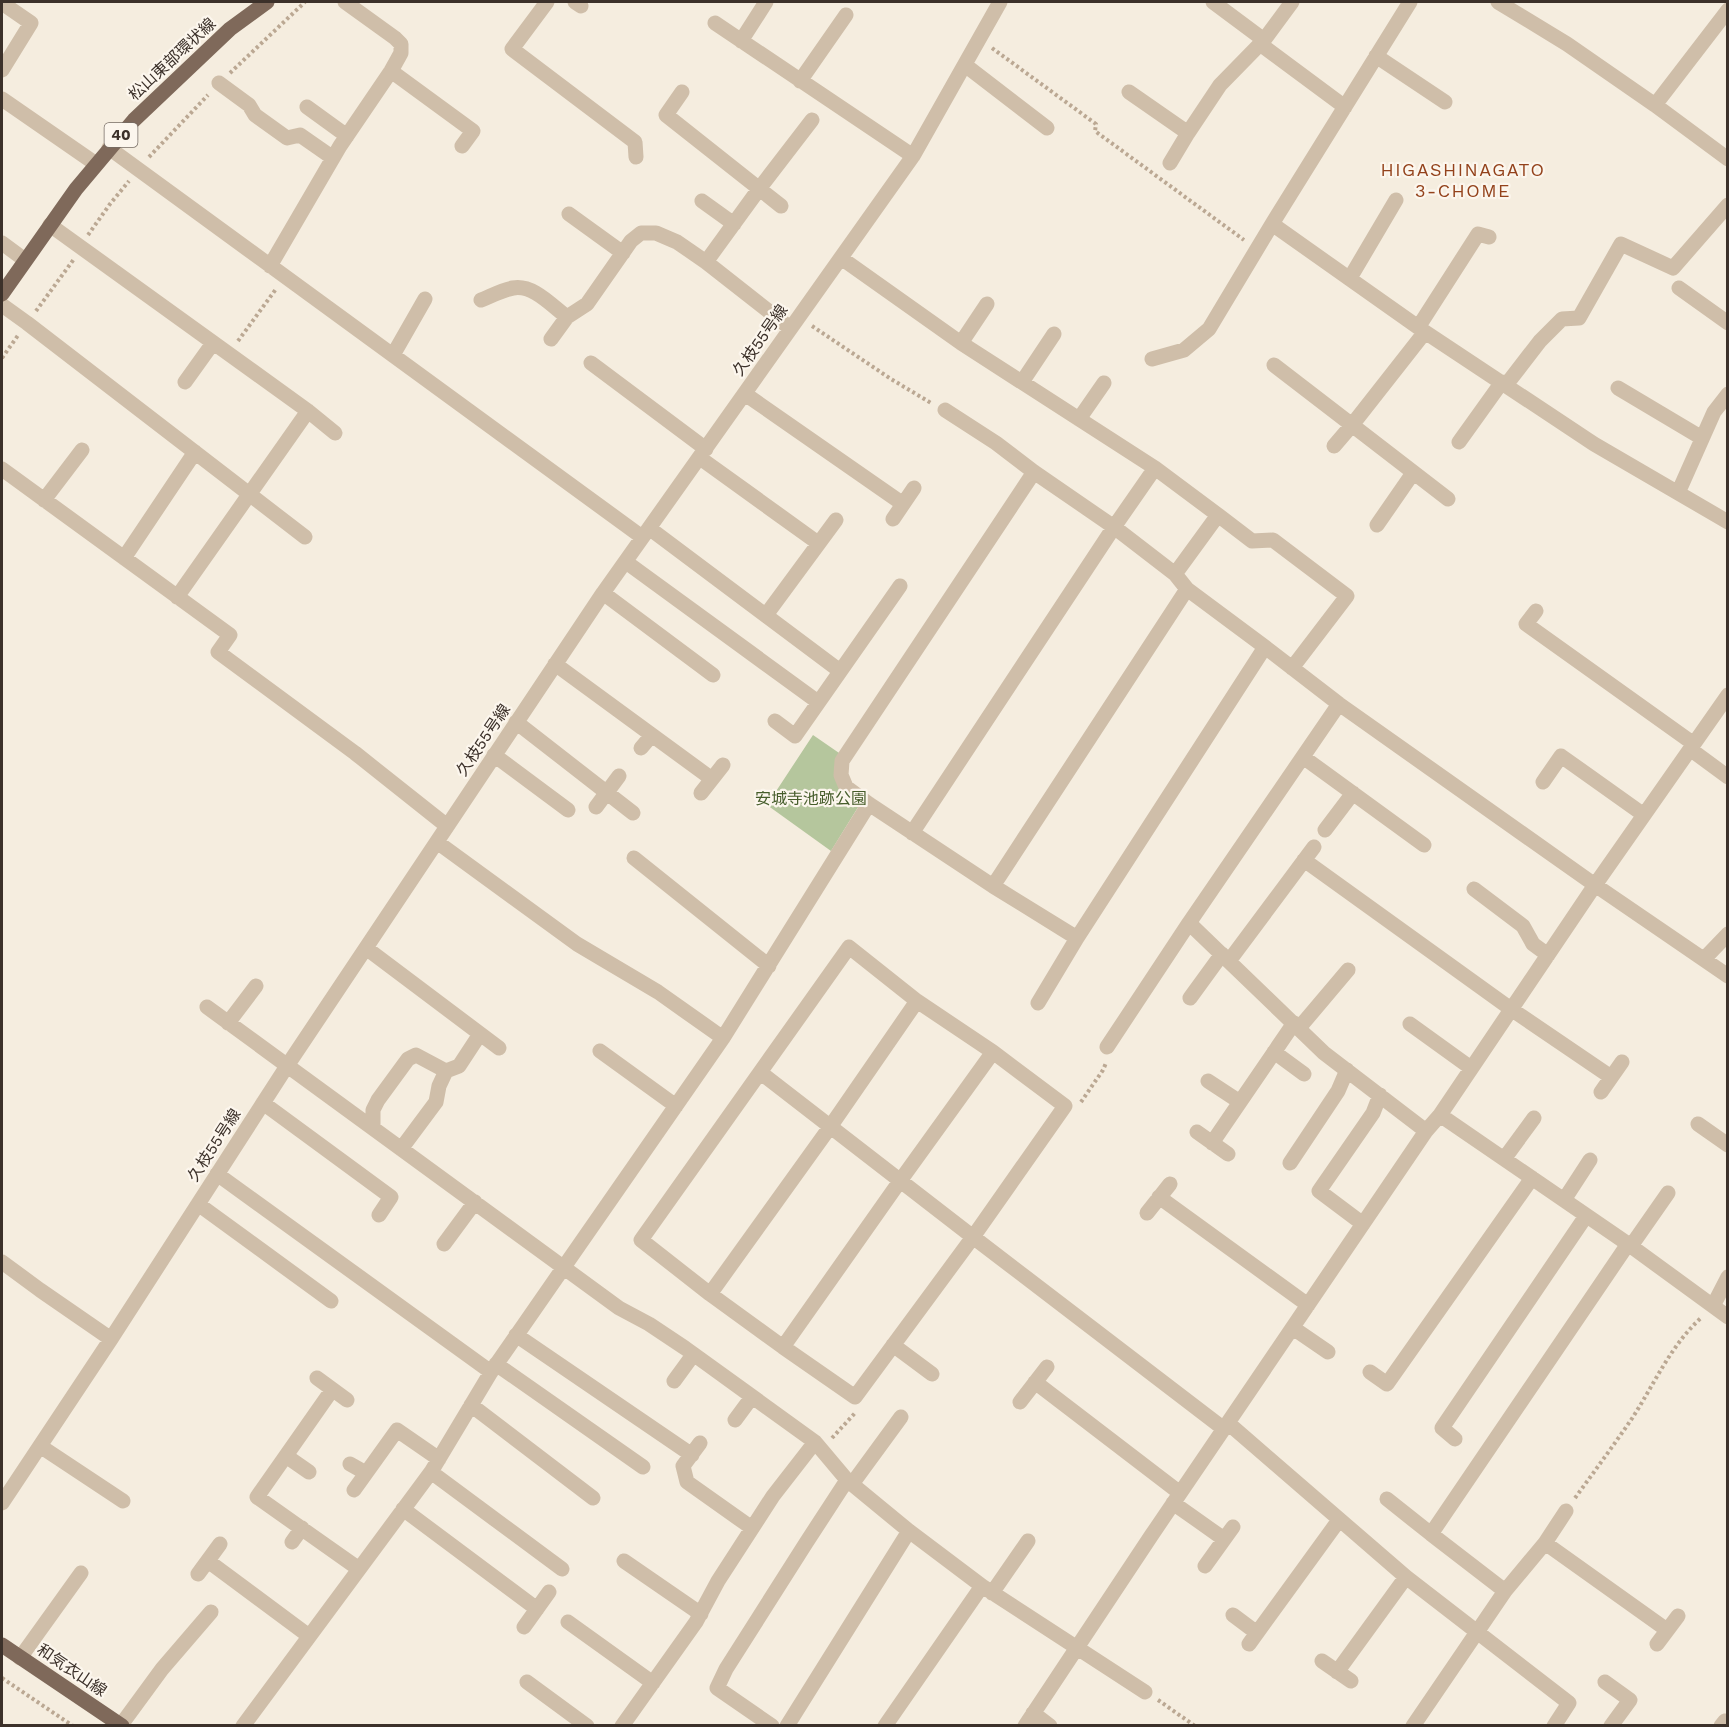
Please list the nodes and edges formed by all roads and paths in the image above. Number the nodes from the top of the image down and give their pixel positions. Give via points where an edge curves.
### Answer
1 (267, 2) edge
2 (345, 2) edge
3 (547, 2) edge
4 (766, 2) edge
5 (1000, 2) edge
6 (1213, 2) edge
7 (1292, 2) edge
8 (1410, 2) edge
9 (1498, 2) edge
10 (2, 3) edge
11 (1728, 10) edge
12 (846, 15) dead end
13 (715, 23) dead end
14 (980, 39) junction
15 (741, 41) junction
16 (1262, 42) junction
17 (1376, 56) junction
18 (965, 65) junction
19 (2, 70) edge
20 (391, 71) junction
21 (800, 81) junction
22 (219, 83) dead end
23 (682, 92) dead end
24 (1129, 92) dead end
25 (2, 99) edge
26 (1445, 102) dead end
27 (1655, 105) junction
28 (307, 107) dead end
29 (1345, 107) junction
30 (812, 120) dead end
31 (1047, 128) dead end
32 (1188, 133) junction
33 (347, 136) junction
34 (462, 146) dead end
35 (109, 148) junction
36 (913, 156) junction
37 (636, 157) dead end
38 (333, 158) junction
39 (1728, 159) edge
40 (1170, 163) dead end
41 (96, 164) junction
42 (759, 189) junction
43 (1396, 200) dead end
44 (702, 201) dead end
45 (781, 206) dead end
46 (1728, 206) edge
47 (569, 214) dead end
48 (734, 224) junction
49 (1272, 224) junction
50 (50, 225) junction
51 (1489, 237) dead end
52 (2, 243) edge
53 (1257, 249) junction
54 (623, 253) junction
55 (841, 258) junction
56 (25, 260) junction
57 (706, 262) junction
58 (270, 266) junction
59 (285, 276) junction
60 (1350, 278) junction
61 (1679, 288) dead end
62 (2, 294) edge
63 (425, 299) dead end
64 (481, 300) dead end
65 (987, 304) dead end
66 (2, 305) edge
67 (567, 317) junction
68 (795, 322) junction
69 (1728, 323) edge
70 (1422, 329) junction
71 (1054, 334) dead end
72 (551, 339) dead end
73 (213, 343) junction
74 (961, 343) junction
75 (229, 354) junction
76 (393, 355) junction
77 (1152, 359) dead end
78 (591, 363) dead end
79 (1274, 365) dead end
80 (185, 382) dead end
81 (1022, 382) junction
82 (1104, 383) dead end
83 (1504, 384) junction
84 (1618, 388) dead end
85 (745, 394) junction
86 (1728, 394) edge
87 (945, 410) joint
88 (308, 411) junction
89 (1079, 419) junction
90 (1352, 425) junction
91 (335, 433) dead end
92 (1702, 438) junction
93 (1459, 442) dead end
94 (1334, 446) dead end
95 (82, 450) dead end
96 (195, 452) junction
97 (703, 453) junction
98 (1155, 468) junction
99 (2, 469) edge
100 (1034, 472) junction
101 (1413, 473) junction
102 (914, 488) dead end
103 (1678, 493) junction
104 (249, 494) junction
105 (1448, 499) dead end
106 (44, 500) junction
107 (903, 504) junction
108 (1218, 515) junction
109 (893, 519) dead end
110 (836, 520) dead end
111 (1728, 522) edge
112 (1377, 525) dead end
113 (1114, 528) junction
114 (645, 532) junction
115 (305, 537) dead end
116 (818, 543) junction
117 (124, 558) junction
118 (626, 562) junction
119 (1175, 574) junction
120 (900, 586) dead end
121 (1187, 589) junction
122 (603, 593) junction
123 (177, 597) junction
124 (1536, 611) dead end
125 (766, 615) junction
126 (1265, 647) junction
127 (555, 664) junction
128 (1292, 668) junction
129 (840, 671) junction
130 (713, 675) dead end
131 (1602, 678) junction
132 (1592, 691) dead end
133 (1728, 695) edge
134 (818, 702) junction
135 (1339, 704) junction
136 (775, 721) dead end
137 (516, 722) junction
138 (651, 735) junction
139 (1692, 746) junction
140 (641, 748) dead end
141 (494, 755) junction
142 (1303, 757) junction
143 (723, 765) dead end
144 (619, 776) dead end
145 (1728, 777) edge
146 (712, 778) junction
147 (1543, 782) dead end
148 (607, 793) junction
149 (701, 793) dead end
150 (1353, 793) junction
151 (869, 804) junction
152 (596, 807) dead end
153 (568, 810) dead end
154 (633, 813) dead end
155 (1644, 815) junction
156 (447, 826) junction
157 (1325, 830) dead end
158 (912, 833) junction
159 (436, 842) junction
160 (1424, 845) dead end
161 (1314, 847) dead end
162 (634, 858) dead end
163 (1304, 860) junction
164 (1595, 885) junction
165 (993, 886) junction
166 (1474, 889) dead end
167 (1190, 923) junction
168 (1728, 934) edge
169 (1077, 938) junction
170 (366, 948) junction
171 (1548, 955) junction
172 (1226, 958) junction
173 (1704, 959) junction
174 (768, 966) junction
175 (1348, 970) dead end
176 (1728, 976) edge
177 (256, 986) dead end
178 (1190, 998) dead end
179 (917, 1001) junction
180 (1038, 1003) dead end
181 (207, 1007) dead end
182 (1511, 1009) junction
183 (228, 1023) junction
184 (1410, 1024) dead end
185 (1296, 1026) junction
186 (480, 1034) junction
187 (723, 1038) junction
188 (1107, 1047) joint
189 (499, 1048) dead end
190 (600, 1051) dead end
191 (993, 1052) junction
192 (1274, 1052) junction
193 (1622, 1062) dead end
194 (287, 1066) junction
195 (1471, 1068) junction
196 (1347, 1070) junction
197 (446, 1071) junction
198 (761, 1073) junction
199 (1304, 1074) dead end
200 (1611, 1077) junction
201 (1208, 1081) dead end
202 (1601, 1092) dead end
203 (1380, 1095) junction
204 (1240, 1102) junction
205 (263, 1103) junction
206 (676, 1106) junction
207 (1065, 1106) junction
208 (1440, 1115) junction
209 (1534, 1118) dead end
210 (1698, 1124) dead end
211 (831, 1127) junction
212 (373, 1128) junction
213 (1426, 1131) junction
214 (1197, 1132) dead end
215 (1212, 1143) junction
216 (1728, 1144) edge
217 (402, 1149) junction
218 (1228, 1154) dead end
219 (1504, 1159) junction
220 (1590, 1160) dead end
221 (1290, 1163) dead end
222 (218, 1174) junction
223 (1532, 1178) junction
224 (900, 1181) junction
225 (1170, 1184) dead end
226 (1668, 1193) dead end
227 (1159, 1197) junction
228 (1564, 1200) junction
229 (475, 1202) junction
230 (198, 1204) junction
231 (1147, 1213) dead end
232 (379, 1215) dead end
233 (1586, 1216) junction
234 (1363, 1224) junction
235 (973, 1237) junction
236 (444, 1244) dead end
237 (1630, 1245) junction
238 (2, 1262) edge
239 (563, 1267) junction
240 (1728, 1277) edge
241 (710, 1294) junction
242 (331, 1301) dead end
243 (1308, 1305) junction
244 (1713, 1306) junction
245 (1728, 1317) edge
246 (1293, 1328) junction
247 (516, 1335) junction
248 (111, 1339) junction
249 (893, 1345) junction
250 (783, 1347) junction
251 (1328, 1352) dead end
252 (693, 1355) junction
253 (1047, 1367) dead end
254 (494, 1368) junction
255 (1370, 1372) dead end
256 (932, 1374) dead end
257 (317, 1378) dead end
258 (674, 1381) dead end
259 (1035, 1382) junction
260 (332, 1390) junction
261 (752, 1397) junction
262 (347, 1400) dead end
263 (1020, 1402) dead end
264 (471, 1405) junction
265 (901, 1417) dead end
266 (735, 1420) dead end
267 (1226, 1426) junction
268 (1455, 1439) dead end
269 (815, 1442) junction
270 (39, 1446) junction
271 (286, 1456) junction
272 (350, 1464) dead end
273 (435, 1466) junction
274 (643, 1467) dead end
275 (309, 1472) dead end
276 (366, 1473) junction
277 (850, 1482) junction
278 (354, 1490) dead end
279 (593, 1498) dead end
280 (1177, 1498) junction
281 (1387, 1499) dead end
282 (123, 1501) dead end
283 (2, 1503) edge
284 (403, 1509) junction
285 (1566, 1511) joint
286 (1339, 1520) junction
287 (302, 1528) junction
288 (752, 1528) junction
289 (909, 1532) junction
290 (1431, 1534) junction
291 (1028, 1541) dead end
292 (292, 1542) dead end
293 (1545, 1543) junction
294 (220, 1544) dead end
295 (208, 1561) junction
296 (624, 1562) dead end
297 (1205, 1566) dead end
298 (359, 1569) junction
299 (562, 1569) dead end
300 (81, 1573) dead end
301 (198, 1574) dead end
302 (1406, 1577) junction
303 (987, 1589) junction
304 (549, 1592) dead end
305 (1505, 1592) junction
306 (537, 1609) junction
307 (211, 1612) dead end
308 (701, 1614) junction
309 (1233, 1615) dead end
310 (1678, 1616) dead end
311 (568, 1622) dead end
312 (524, 1627) dead end
313 (1667, 1630) junction
314 (1477, 1632) junction
315 (309, 1636) junction
316 (1657, 1644) dead end
317 (2, 1646) edge
318 (1077, 1649) junction
319 (20, 1658) junction
320 (1322, 1661) dead end
321 (1338, 1672) junction
322 (2, 1678) edge
323 (1351, 1681) dead end
324 (527, 1682) dead end
325 (1605, 1682) dead end
326 (653, 1683) junction
327 (1145, 1692) joint
328 (1029, 1719) edge
329 (1728, 1723) edge
330 (73, 1725) edge
331 (122, 1725) edge
332 (243, 1725) edge
333 (588, 1725) edge
334 (622, 1725) edge
335 (772, 1725) edge
336 (787, 1725) edge
337 (885, 1725) edge
338 (1050, 1725) edge
339 (1195, 1725) edge
340 (1413, 1725) edge
341 (1554, 1725) edge
342 (1611, 1725) edge
343 (1721, 1725) edge

1 - 35 main road, 松山東部環状線 / 40 via 230,29
2 - 20 street via 401,44 401,53
3 - 37 street via 512,49 634,142
4 - 15 street
5 - 14 street, 久枝55号線
6 - 16 street
7 - 16 street
8 - 17 street
9 - 27 street
10 - 19 street via 31,23
11 - 27 street
12 - 21 street
13 - 15 street
14 - 18 street, 久枝55号線
14 - 53 path via 1096,124 1095,131
15 - 21 street
16 - 29 street
16 - 32 street via 1220,85
17 - 26 street
17 - 29 street
18 - 31 street
18 - 36 street, 久枝55号線
20 - 33 street
20 - 34 street via 473,131
21 - 36 street
22 - 38 street via 287,138 300,135
23 - 42 street via 666,115
24 - 32 street
25 - 41 street
27 - 39 street
28 - 33 street
29 - 49 street
30 - 42 street
32 - 40 street
33 - 38 street
35 - 41 main road, 松山東部環状線 / 40
35 - 58 street
36 - 55 street, 久枝55号線
38 - 58 street
41 - 50 main road, 松山東部環状線 / 40
42 - 45 street
42 - 48 street
43 - 60 street
44 - 48 street
46 - 83 street via 1673,268 1621,244 1579,318 1562,319
47 - 54 street
48 - 57 street
49 - 53 street
49 - 60 street
50 - 56 main road, 松山東部環状線 / 40
50 - 73 street
51 - 70 street via 1478,234
52 - 56 street
53 - 77 street via 1209,329 1184,350
54 - 57 street via 641,233 656,233
54 - 67 street via 587,304
55 - 68 street, 久枝55号線
55 - 74 street
56 - 62 main road, 松山東部環状線 / 40
57 - 68 street
58 - 59 street
59 - 75 path
59 - 76 street
60 - 70 street
61 - 69 street
63 - 76 street
64 - 67 street via 514,288 527,289
65 - 74 street
66 - 96 street
67 - 72 street
68 - 85 street, 久枝55号線
68 - 87 path
70 - 83 street
70 - 90 street
71 - 81 street
73 - 75 street
73 - 80 street
74 - 81 street
75 - 88 street
76 - 114 street
78 - 97 street
79 - 90 street
81 - 89 street
82 - 89 street
83 - 93 street
83 - 103 street via 1594,444
84 - 92 street
85 - 97 street, 久枝55号線
85 - 107 street
86 - 92 street
87 - 100 street
88 - 91 street
88 - 104 street
89 - 98 street
90 - 94 street
90 - 101 street
92 - 103 street
95 - 106 street
96 - 104 street
96 - 117 street
97 - 114 street, 久枝55号線
97 - 116 street
98 - 108 street
98 - 113 street
99 - 106 street
100 - 113 street
100 - 151 street via 842,761 840,775 846,787
101 - 105 street
101 - 112 street
102 - 107 street
103 - 111 street
104 - 115 street
104 - 123 street
106 - 117 street
107 - 109 street
108 - 119 street
108 - 128 street via 1252,541 1273,540 1347,596
110 - 116 street
113 - 119 street
113 - 158 street
114 - 118 street, 久枝55号線
114 - 125 street
116 - 125 street
117 - 123 street
118 - 122 street, 久枝55号線
118 - 134 street
119 - 121 street
120 - 129 street
121 - 126 street
121 - 165 street
122 - 127 street, 久枝55号線
122 - 130 street
123 - 156 street via 231,635 218,652
124 - 131 street via 1526,624
125 - 129 street
126 - 128 street
126 - 169 street
127 - 137 street, 久枝55号線
127 - 138 street
128 - 135 street
129 - 134 street
131 - 132 street
131 - 139 street
133 - 139 street
134 - 136 street via 795,736
135 - 142 street
135 - 164 street
137 - 141 street, 久枝55号線
137 - 148 street
138 - 140 street
138 - 146 street
139 - 145 street
139 - 155 street
141 - 153 street
141 - 156 street, 久枝55号線
142 - 150 street
142 - 167 street
143 - 146 street
144 - 148 street
146 - 149 street
147 - 155 street via 1561,756
148 - 152 street
148 - 154 street
150 - 157 street
150 - 160 street
151 - 158 street
151 - 174 street
155 - 164 street
156 - 159 street, 久枝55号線
158 - 165 street
159 - 170 street, 久枝55号線
159 - 187 street via 578,944 658,992
161 - 163 street
162 - 174 street
163 - 172 street
163 - 182 street
164 - 171 street
164 - 173 street
165 - 169 street
166 - 171 street via 1523,926 1533,944
167 - 172 street
167 - 188 street
168 - 173 street
169 - 180 street
170 - 186 street
170 - 194 street, 久枝55号線
171 - 182 street
172 - 178 street
172 - 185 street
173 - 176 street
174 - 187 street
175 - 185 street
177 - 183 street
179 - 191 street
179 - 198 street via 849,947
179 - 211 street
181 - 183 street
182 - 195 street
182 - 200 street
183 - 194 street
184 - 195 street
185 - 192 street
185 - 196 street
186 - 189 street
186 - 197 street via 459,1066
187 - 206 street
188 - 207 path via 1103,1070 1079,1106
190 - 206 street
191 - 207 street
191 - 224 street
192 - 199 street
192 - 204 street
193 - 200 street
194 - 205 street, 久枝55号線
194 - 212 street
195 - 208 street
196 - 203 street
196 - 221 street via 1338,1091
197 - 212 street via 416,1056 408,1059 378,1100 373,1110
197 - 217 street via 436,1102
198 - 211 street
198 - 241 street via 641,1240
200 - 202 street
201 - 204 street
203 - 213 street
203 - 234 street via 1373,1113 1319,1191
204 - 215 street
205 - 222 street, 久枝55号線
205 - 232 street via 392,1197
206 - 239 street
207 - 235 street
208 - 213 street
208 - 219 street
209 - 219 street
210 - 216 street
211 - 224 street
211 - 241 street
212 - 217 street
213 - 234 street
214 - 215 street
215 - 218 street
217 - 229 street
219 - 223 street
220 - 228 street
222 - 230 street, 久枝55号線
222 - 254 street
223 - 228 street
223 - 255 street via 1387,1384
224 - 235 street
224 - 250 street
225 - 227 street
226 - 237 street
227 - 231 street
227 - 243 street
228 - 233 street
229 - 236 street
229 - 239 street
230 - 242 street
230 - 248 street, 久枝55号線
233 - 237 street
233 - 268 street via 1442,1428
234 - 243 street
235 - 249 street
235 - 267 street
237 - 244 street
237 - 290 street
238 - 248 street
239 - 247 street
239 - 252 street
240 - 244 street
241 - 250 street
243 - 246 street
244 - 245 street
244 - 285 path via 1688,1329
246 - 251 street
246 - 267 street
247 - 254 street
247 - 288 street via 696,1449 683,1466 687,1482
248 - 270 street, 久枝55号線
249 - 250 street via 855,1397
249 - 256 street
252 - 258 street
252 - 261 street
253 - 259 street
254 - 264 street
254 - 274 street
257 - 260 street
259 - 263 street
259 - 280 street
260 - 262 street
260 - 271 street
261 - 266 street
261 - 269 street
264 - 273 street
264 - 279 street
265 - 277 street
267 - 280 street
267 - 286 street
269 - 277 street
269 - 288 street
270 - 282 street
270 - 283 street, 久枝55号線
271 - 275 street
271 - 287 street via 257,1497
272 - 276 street
273 - 276 street via 397,1430
273 - 284 street
273 - 299 street
276 - 278 street
277 - 289 street
277 - 335 street via 806,1543 717,1688
280 - 297 street via 1228,1533
280 - 318 street
281 - 290 street
284 - 298 street
284 - 306 street
285 - 293 street
286 - 302 street
286 - 309 street via 1253,1639
287 - 292 street
287 - 298 street
288 - 308 street
289 - 303 street
289 - 336 street
290 - 305 street
291 - 303 street
293 - 305 street
293 - 313 street
294 - 295 street
295 - 301 street
295 - 315 street
296 - 308 street
298 - 315 street
300 - 319 street
302 - 314 street
302 - 321 street
303 - 318 street
303 - 337 street
304 - 306 street
305 - 314 street
306 - 312 street
307 - 331 street via 162,1669
308 - 326 street
310 - 313 street
311 - 326 street
313 - 316 street
314 - 340 street
314 - 341 street via 1569,1703
315 - 332 street
317 - 319 main road, 和気衣山線
318 - 327 street
318 - 328 street
319 - 331 main road, 和気衣山線
320 - 321 street
321 - 323 street
322 - 330 path
324 - 333 street
325 - 342 street via 1630,1700
326 - 334 street
327 - 339 path
328 - 338 street
329 - 343 street

